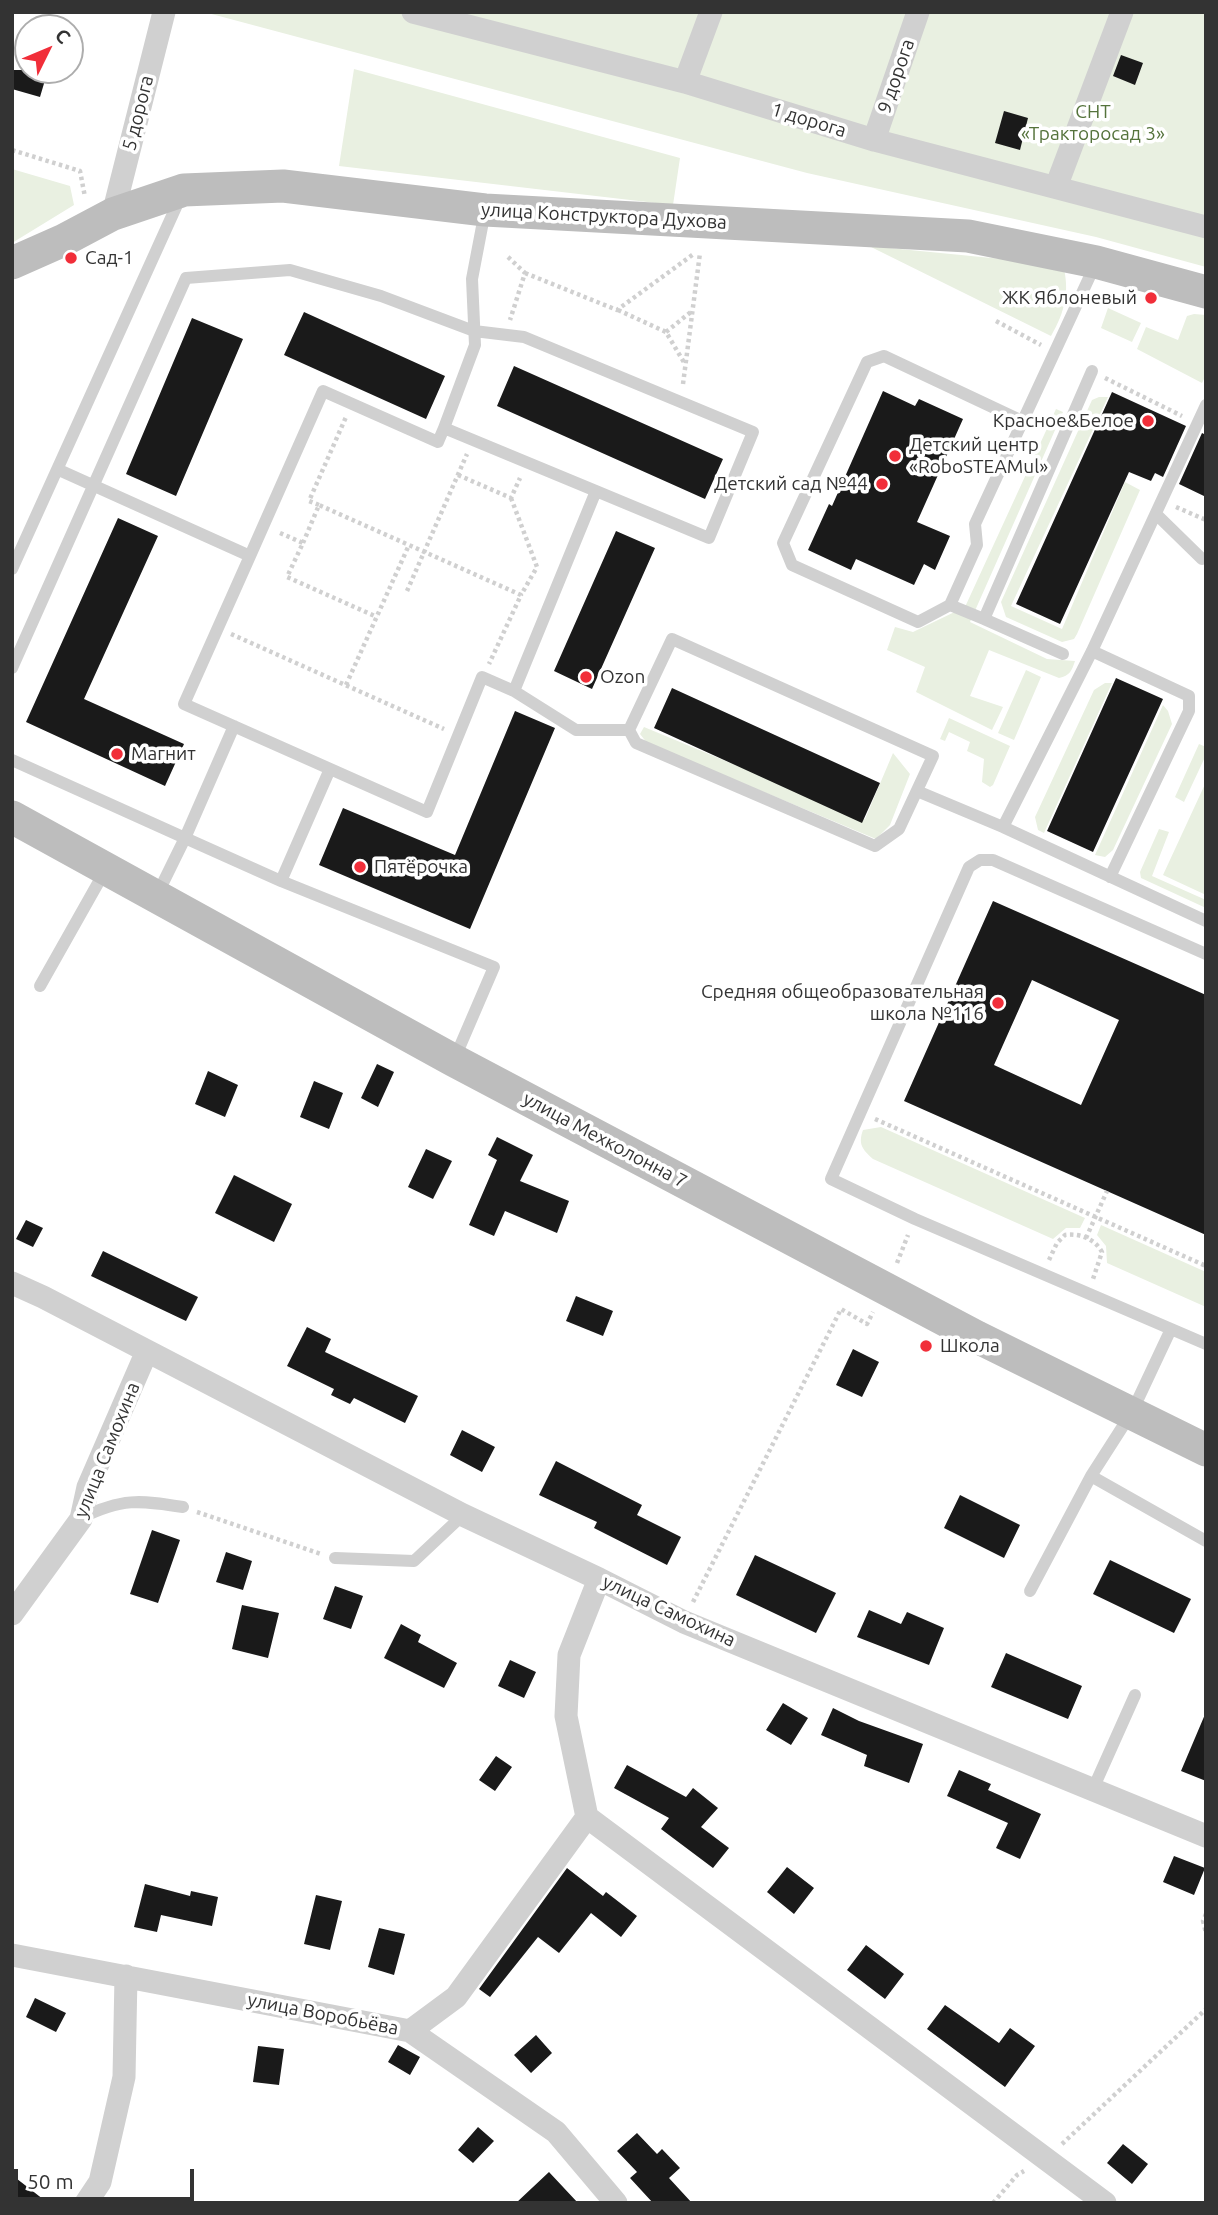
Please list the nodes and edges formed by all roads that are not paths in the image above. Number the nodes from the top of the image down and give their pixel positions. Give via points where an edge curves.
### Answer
1 (164, 12) edge
2 (413, 12) edge
3 (711, 12) edge
4 (918, 12) edge
5 (1122, 12) edge
6 (503, 23) edge
7 (685, 82) junction
8 (874, 140) junction
9 (1056, 187) junction
10 (184, 190) junction
11 (99, 210) junction
12 (485, 210) junction
13 (1206, 227) edge
14 (1096, 262) junction
15 (12, 263) edge
16 (1206, 292) edge
17 (474, 331) junction
18 (1092, 371) road end
19 (1205, 406) edge
20 (1022, 421) junction
21 (444, 428) junction
22 (59, 470) junction
23 (93, 486) junction
24 (596, 491) junction
25 (1156, 514) junction
26 (250, 556) junction
27 (1202, 559) dead end
28 (12, 569) edge
29 (950, 605) junction
30 (984, 619) junction
31 (1092, 651) junction
32 (1063, 654) dead end
33 (12, 668) edge
34 (514, 691) junction
35 (234, 726) junction
36 (629, 730) junction
37 (12, 761) edge
38 (330, 769) junction
39 (917, 791) junction
40 (12, 817) edge
41 (1003, 827) junction
42 (184, 838) junction
43 (107, 869) junction
44 (1110, 877) junction
45 (281, 881) junction
46 (157, 896) junction
47 (1206, 921) edge
48 (1206, 954) edge
49 (40, 986) dead end
50 (453, 1060) junction
51 (12, 1283) edge
52 (1171, 1329) junction
53 (1206, 1344) edge
54 (147, 1351) junction
55 (1132, 1412) junction
56 (1206, 1450) edge
57 (1091, 1476) junction
58 (183, 1507) road end
59 (463, 1515) junction
60 (81, 1518) junction
61 (1206, 1541) edge
62 (335, 1558) road end
63 (599, 1579) junction
64 (1030, 1591) dead end
65 (12, 1614) edge
66 (1135, 1695) dead end
67 (1093, 1789) junction
68 (587, 1816) junction
69 (1206, 1836) edge
70 (12, 1955) edge
71 (126, 1976) junction
72 (410, 2031) junction
73 (86, 2203) edge
74 (616, 2203) edge
75 (1105, 2203) edge

1 - 11 street, 5 дорога
2 - 6 street, 1 дорога
3 - 7 street
4 - 8 street, 9 дорога
5 - 9 street
6 - 7 street, 1 дорога
7 - 8 street, 1 дорога
8 - 9 street, 1 дорога
9 - 13 street, 1 дорога
10 - 11 street, улица Конструктора Духова
10 - 12 street, улица Конструктора Духова via 283,186
10 - 22 lane
11 - 15 street, улица Конструктора Духова via 64,240
12 - 14 street, улица Конструктора Духова via 968,236
12 - 17 lane via 472,279
14 - 16 street, улица Конструктора Духова
14 - 20 lane
17 - 21 lane via 475,345
17 - 23 lane via 381,296 290,270 186,278
17 - 24 lane via 524,337 753,432 709,538
18 - 30 lane
19 - 25 lane
20 - 29 lane via 975,524 977,544
20 - 29 lane via 884,356 867,362 783,543 792,565 918,622
21 - 24 lane
21 - 26 lane via 438,442 323,391
22 - 23 lane
22 - 28 lane
23 - 26 lane
23 - 33 lane
24 - 34 lane
25 - 27 lane
25 - 31 lane
26 - 35 lane via 184,704
29 - 30 lane
30 - 32 lane
31 - 41 lane
31 - 44 lane via 1189,696 1189,711
34 - 36 lane via 576,730
34 - 38 lane via 482,677 427,812
35 - 38 lane
35 - 42 lane
36 - 39 lane via 636,743 875,846 899,829
36 - 39 lane via 672,639 933,756
37 - 42 lane
38 - 45 lane
39 - 41 lane
40 - 43 street, улица Мехколонна 7
41 - 44 lane
42 - 45 lane
42 - 46 lane
43 - 46 street, улица Мехколонна 7
43 - 49 lane
44 - 47 lane
45 - 50 lane via 494,967
46 - 50 street, улица Мехколонна 7
48 - 52 lane via 993,860 980,860 969,867 831,1179
50 - 55 street, улица Мехколонна 7 via 977,1337
51 - 54 street, улица Самохина
52 - 53 lane
52 - 55 lane
54 - 59 street, улица Самохина
54 - 60 street, улица Самохина via 88,1487
55 - 56 street, улица Мехколонна 7
55 - 57 lane
57 - 61 lane
57 - 64 lane
58 - 60 lane via 142,1500
59 - 62 lane via 414,1561
59 - 63 street, улица Самохина
60 - 65 street, улица Самохина
63 - 67 street, улица Самохина via 684,1622
63 - 68 street via 569,1655 566,1716
66 - 67 lane
67 - 69 street, улица Самохина
68 - 72 street via 456,1997
68 - 75 street
70 - 71 street, улица Воробьёва
71 - 72 street, улица Воробьёва
71 - 73 street via 124,2077 100,2182
72 - 74 street, улица Воробьёва via 556,2132

